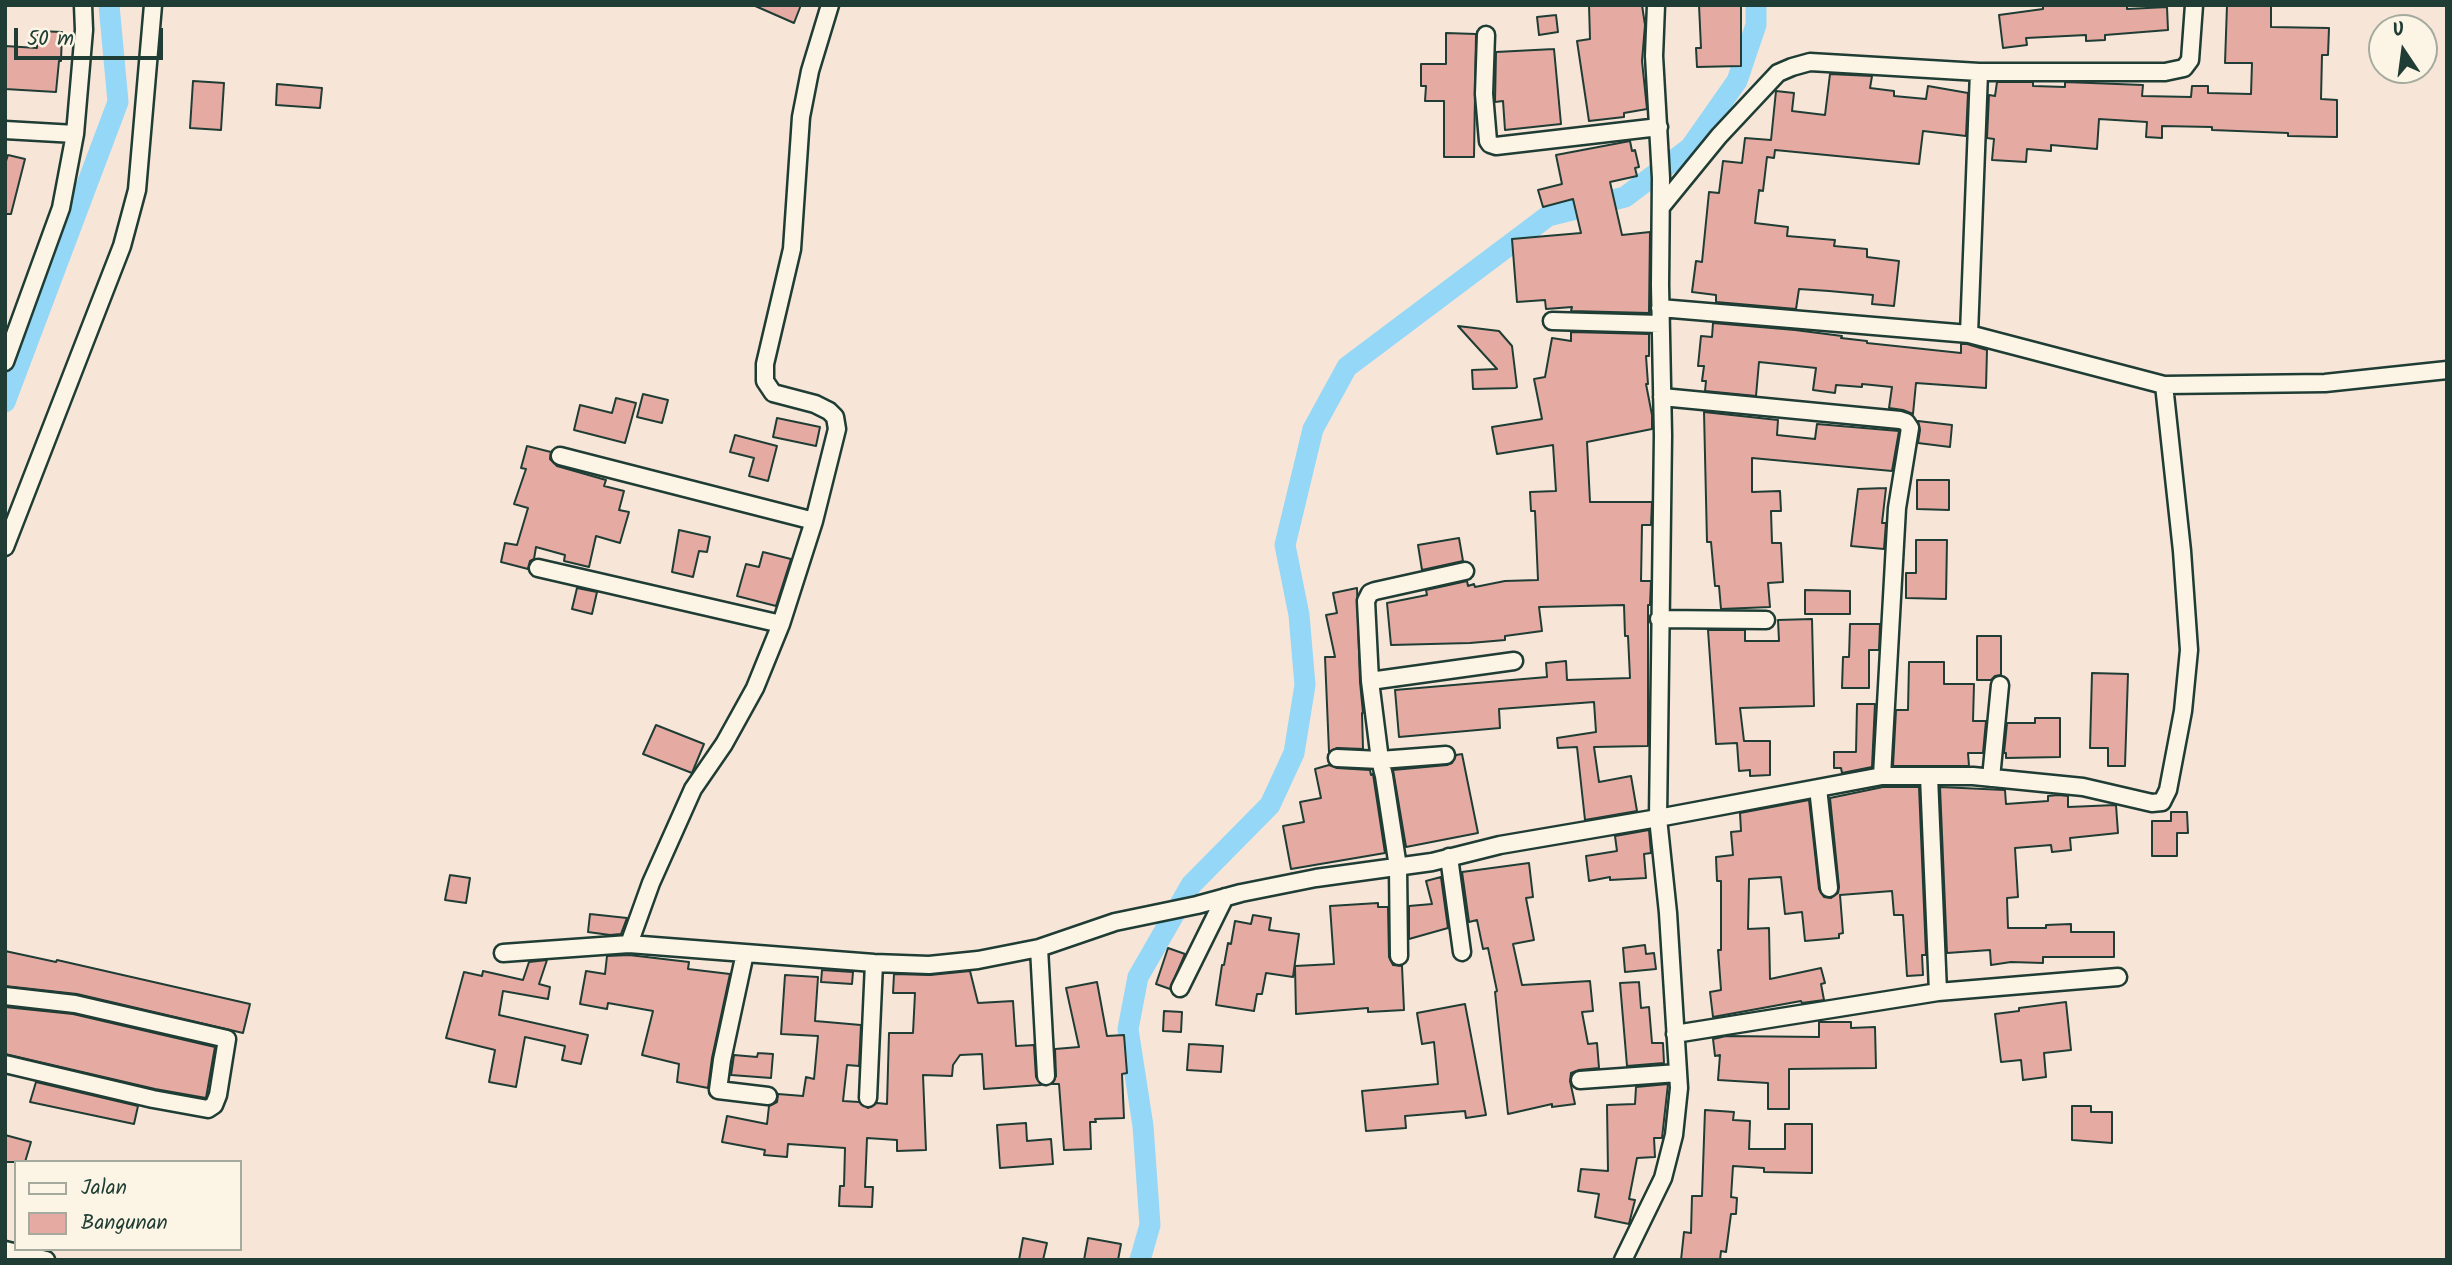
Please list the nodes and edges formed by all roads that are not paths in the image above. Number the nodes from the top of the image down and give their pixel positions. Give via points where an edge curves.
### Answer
1 (83, 5) edge
2 (153, 5) edge
3 (830, 5) edge
4 (1656, 5) edge
5 (2194, 5) edge
6 (1486, 35) dead end
7 (1979, 72) junction
8 (5, 130) edge
9 (75, 134) junction
10 (1659, 135) junction
11 (1661, 207) junction
12 (1660, 316) junction
13 (1552, 321) dead end
14 (11, 334) edge
15 (1969, 334) junction
16 (5, 362) edge
17 (2447, 370) edge
18 (2164, 385) junction
19 (1662, 397) junction
20 (560, 456) dead end
21 (814, 521) junction
22 (5, 547) edge
23 (538, 568) dead end
24 (1465, 571) dead end
25 (1659, 619) junction
26 (1766, 620) dead end
27 (780, 625) junction
28 (1514, 661) dead end
29 (1370, 681) junction
30 (2000, 685) dead end
31 (1446, 755) dead end
32 (1337, 758) dead end
33 (1380, 760) junction
34 (1882, 776) junction
35 (1929, 776) junction
36 (1991, 778) junction
37 (1818, 788) junction
38 (1658, 818) junction
39 (1449, 857) junction
40 (1398, 867) junction
41 (1829, 888) dead end
42 (1225, 897) junction
43 (629, 944) junction
44 (1040, 948) junction
45 (1462, 952) dead end
46 (503, 953) dead end
47 (745, 953) junction
48 (1399, 956) dead end
49 (874, 963) junction
50 (2118, 977) dead end
51 (1180, 988) dead end
52 (1938, 992) junction
53 (5, 996) edge
54 (1675, 1034) junction
55 (5, 1065) edge
56 (1678, 1073) junction
57 (1046, 1076) dead end
58 (1580, 1080) dead end
59 (768, 1096) dead end
60 (868, 1098) dead end
61 (5, 1250) edge
62 (46, 1260) edge
63 (1623, 1260) edge

1 - 9 street
2 - 22 street via 136,190 122,246
3 - 21 street via 801,117 792,249 765,364 765,380 773,393 815,404 835,417 837,429
4 - 10 street
5 - 7 street via 2190,60 2179,70
6 - 10 street via 1484,94 1490,145
7 - 11 street via 1810,62 1791,66 1778,73 1719,136
7 - 15 street
8 - 9 street
9 - 14 street via 61,208
10 - 11 street
11 - 12 street
12 - 13 street
12 - 15 street
12 - 19 street
14 - 16 street
15 - 18 street
17 - 18 street via 2325,383
18 - 36 street via 2189,650 2183,711 2165,797 2152,803 2083,787
19 - 25 street
19 - 34 street via 1900,420 1910,428 1897,508
20 - 21 street
21 - 27 street
23 - 27 street
24 - 29 street via 1370,593 1366,601
25 - 26 street
25 - 38 street
27 - 43 street via 755,688 693,789
28 - 29 street
29 - 33 street
30 - 36 street
31 - 33 street
32 - 33 street
33 - 40 street
34 - 35 street
34 - 37 street
35 - 36 street
35 - 52 street
37 - 38 street
37 - 41 street
38 - 39 street
38 - 54 street
39 - 40 street
39 - 45 street
40 - 42 street
40 - 48 street
42 - 44 street via 1115,922
42 - 51 street
43 - 46 street
43 - 47 street
44 - 49 street via 941,964
44 - 57 street
47 - 49 street
47 - 59 street via 718,1090
49 - 60 street
50 - 52 street
52 - 54 street
53 - 55 street via 75,1004 227,1039 218,1095 208,1109
54 - 56 street
56 - 58 street
56 - 63 street via 1674,1135 1663,1178
61 - 62 street

